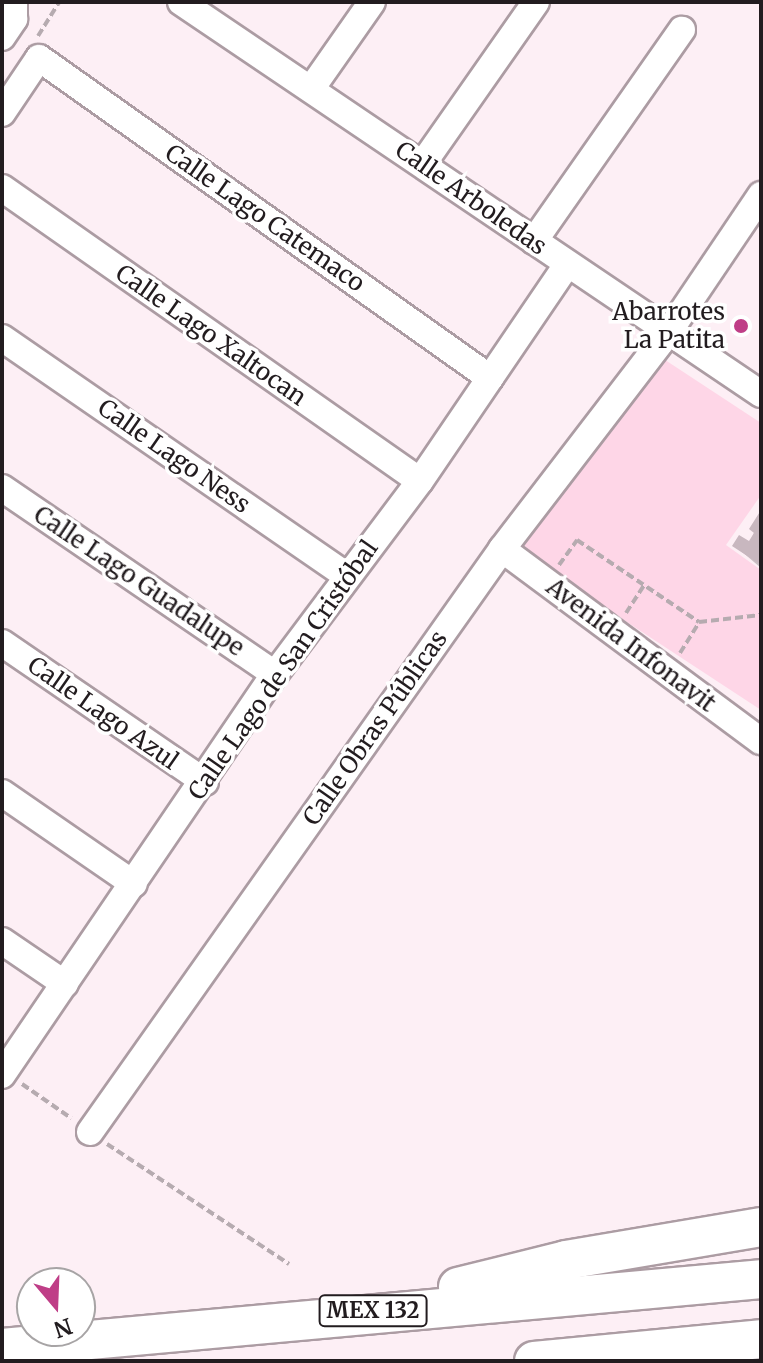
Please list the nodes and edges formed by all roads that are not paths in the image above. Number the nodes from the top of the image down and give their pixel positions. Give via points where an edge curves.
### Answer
1 (14, 2) edge
2 (372, 2) edge
3 (536, 2) edge
4 (196, 6) edge
5 (682, 30) dead end
6 (2, 37) edge
7 (311, 89) junction
8 (2, 113) edge
9 (424, 162) junction
10 (2, 188) edge
11 (761, 195) edge
12 (534, 241) junction
13 (566, 266) junction
14 (670, 330) junction
15 (2, 338) edge
16 (490, 378) junction
17 (761, 394) edge
18 (420, 481) junction
19 (2, 488) edge
20 (502, 549) junction
21 (345, 575) junction
22 (2, 643) edge
23 (275, 674) junction
24 (761, 741) edge
25 (205, 782) junction
26 (2, 793) edge
27 (134, 884) junction
28 (2, 941) edge
29 (65, 984) junction
30 (3, 1073) edge
31 (90, 1132) road end
32 (761, 1227) edge
33 (753, 1280) edge
34 (389, 1309) junction
35 (761, 1339) edge
36 (2, 1348) edge
37 (534, 1361) edge

1 - 6 street via 14,19
2 - 7 street
3 - 9 street
4 - 7 street, Calle Arboledas
5 - 12 street
7 - 9 street, Calle Arboledas
8 - 16 street, Calle Lago Catemaco via 39,58
9 - 12 street, Calle Arboledas
10 - 18 street, Calle Lago Xaltocan
11 - 14 street, Calle Obras Públicas
12 - 13 street, Calle Arboledas
13 - 14 street, Calle Arboledas
13 - 16 street, Calle Lago de San Cristóbal
14 - 17 street, Calle Arboledas
14 - 20 street, Calle Obras Públicas
15 - 21 street, Calle Lago Ness
16 - 18 street, Calle Lago de San Cristóbal
18 - 21 street, Calle Lago de San Cristóbal
19 - 23 street, Calle Lago Guadalupe
20 - 24 street, Avenida Infonavit
20 - 31 street, Calle Obras Públicas
21 - 23 street, Calle Lago de San Cristóbal
22 - 25 street, Calle Lago Azul
23 - 25 street, Calle Lago de San Cristóbal
25 - 27 street, Calle Lago de San Cristóbal
26 - 27 street
27 - 29 street, Calle Lago de San Cristóbal
28 - 29 street
29 - 30 street, Calle Lago de San Cristóbal
32 - 34 highway via 541,1265
33 - 34 highway, MEX 132
34 - 36 highway, MEX 132
35 - 37 highway

